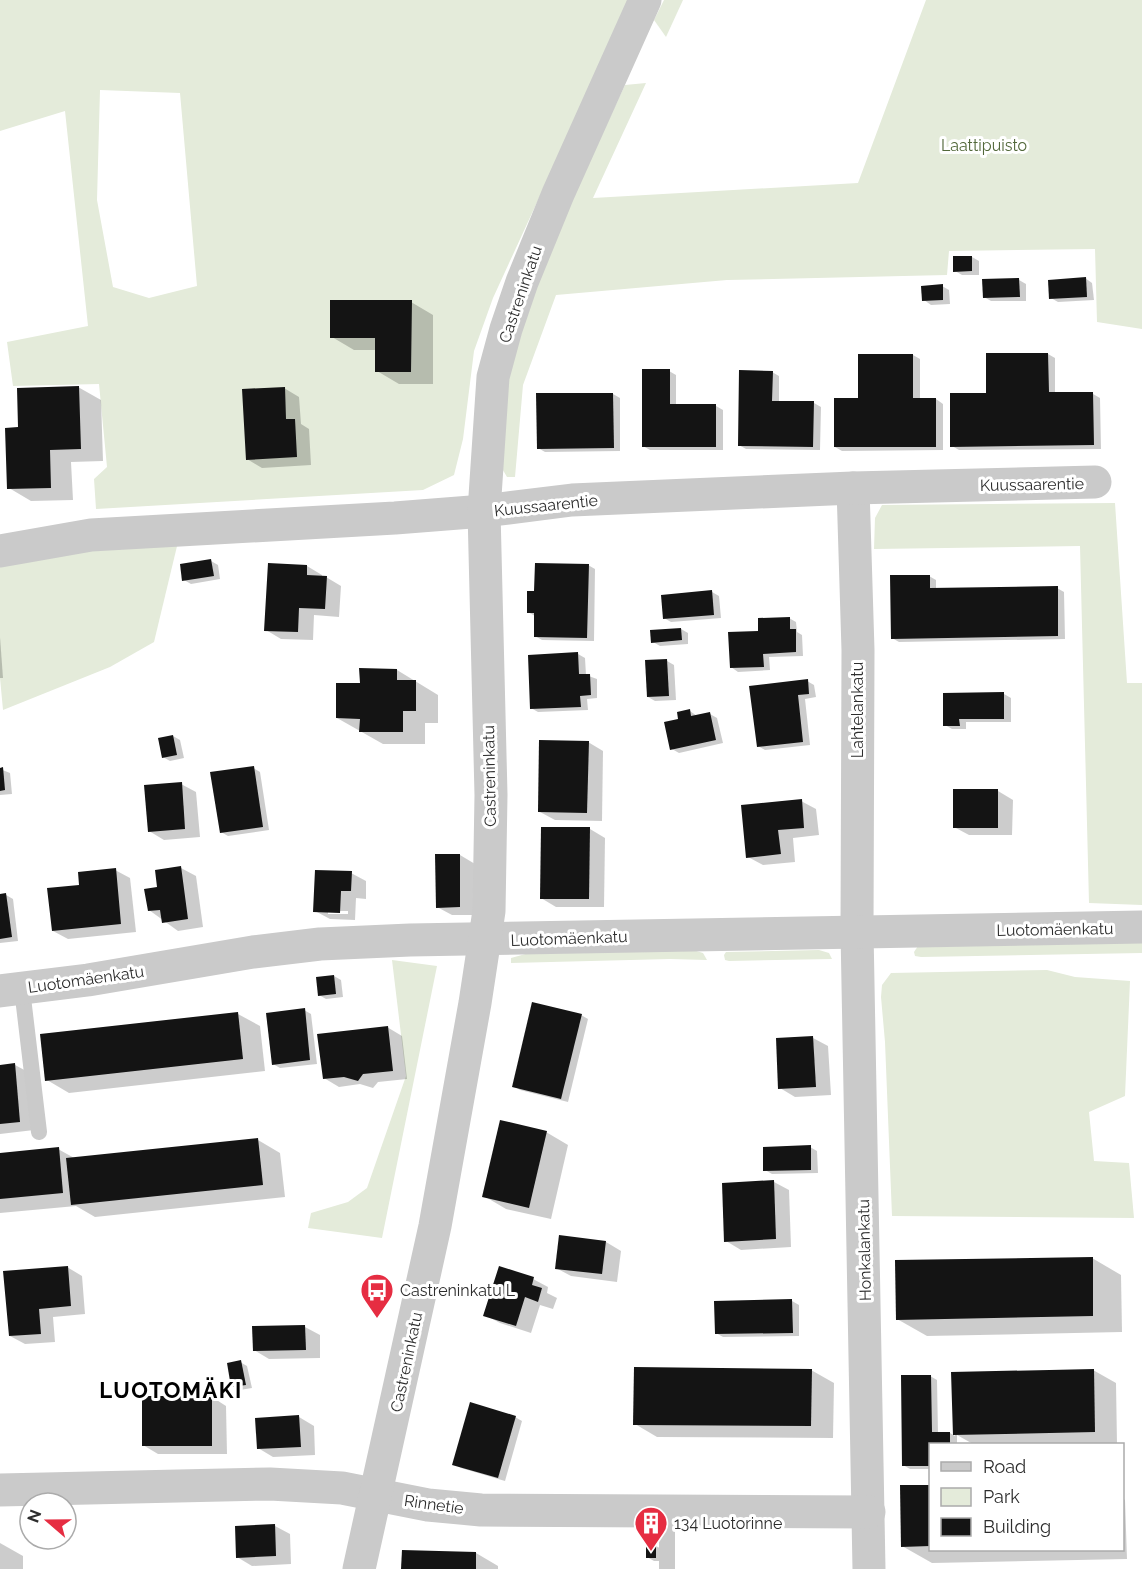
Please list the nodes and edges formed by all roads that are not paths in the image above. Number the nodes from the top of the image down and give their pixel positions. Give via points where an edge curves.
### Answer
1 (645, 0) edge
2 (1095, 482) dead end
3 (853, 488) junction
4 (484, 511) junction
5 (0, 551) edge
6 (1142, 927) edge
7 (857, 931) junction
8 (485, 940) junction
9 (11, 990) edge
10 (39, 1132) dead end
11 (0, 1490) edge
12 (377, 1495) junction
13 (667, 1510) junction
14 (869, 1512) junction
15 (359, 1569) edge
16 (668, 1569) edge
17 (869, 1569) edge

1 - 4 street, Castreninkatu via 558,194 506,329 494,377
2 - 3 street, Kuussaarentie
3 - 4 street, Kuussaarentie via 572,500
3 - 7 street, Lahtelankatu via 858,650
4 - 5 street, Kuussaarentie via 91,535
4 - 8 street, Castreninkatu via 491,795
6 - 7 street, Luotomäenkatu
7 - 8 street, Luotomäenkatu
7 - 14 street, Honkalankatu
8 - 9 street, Luotomäenkatu via 399,940 279,948
8 - 12 street, Castreninkatu via 435,1226
9 - 10 lane
11 - 12 street, Rinnetie via 270,1484 342,1488
12 - 13 street, Rinnetie via 481,1510
12 - 15 street, Castreninkatu
13 - 14 street, Rinnetie
13 - 16 lane
14 - 17 street, Honkalankatu

